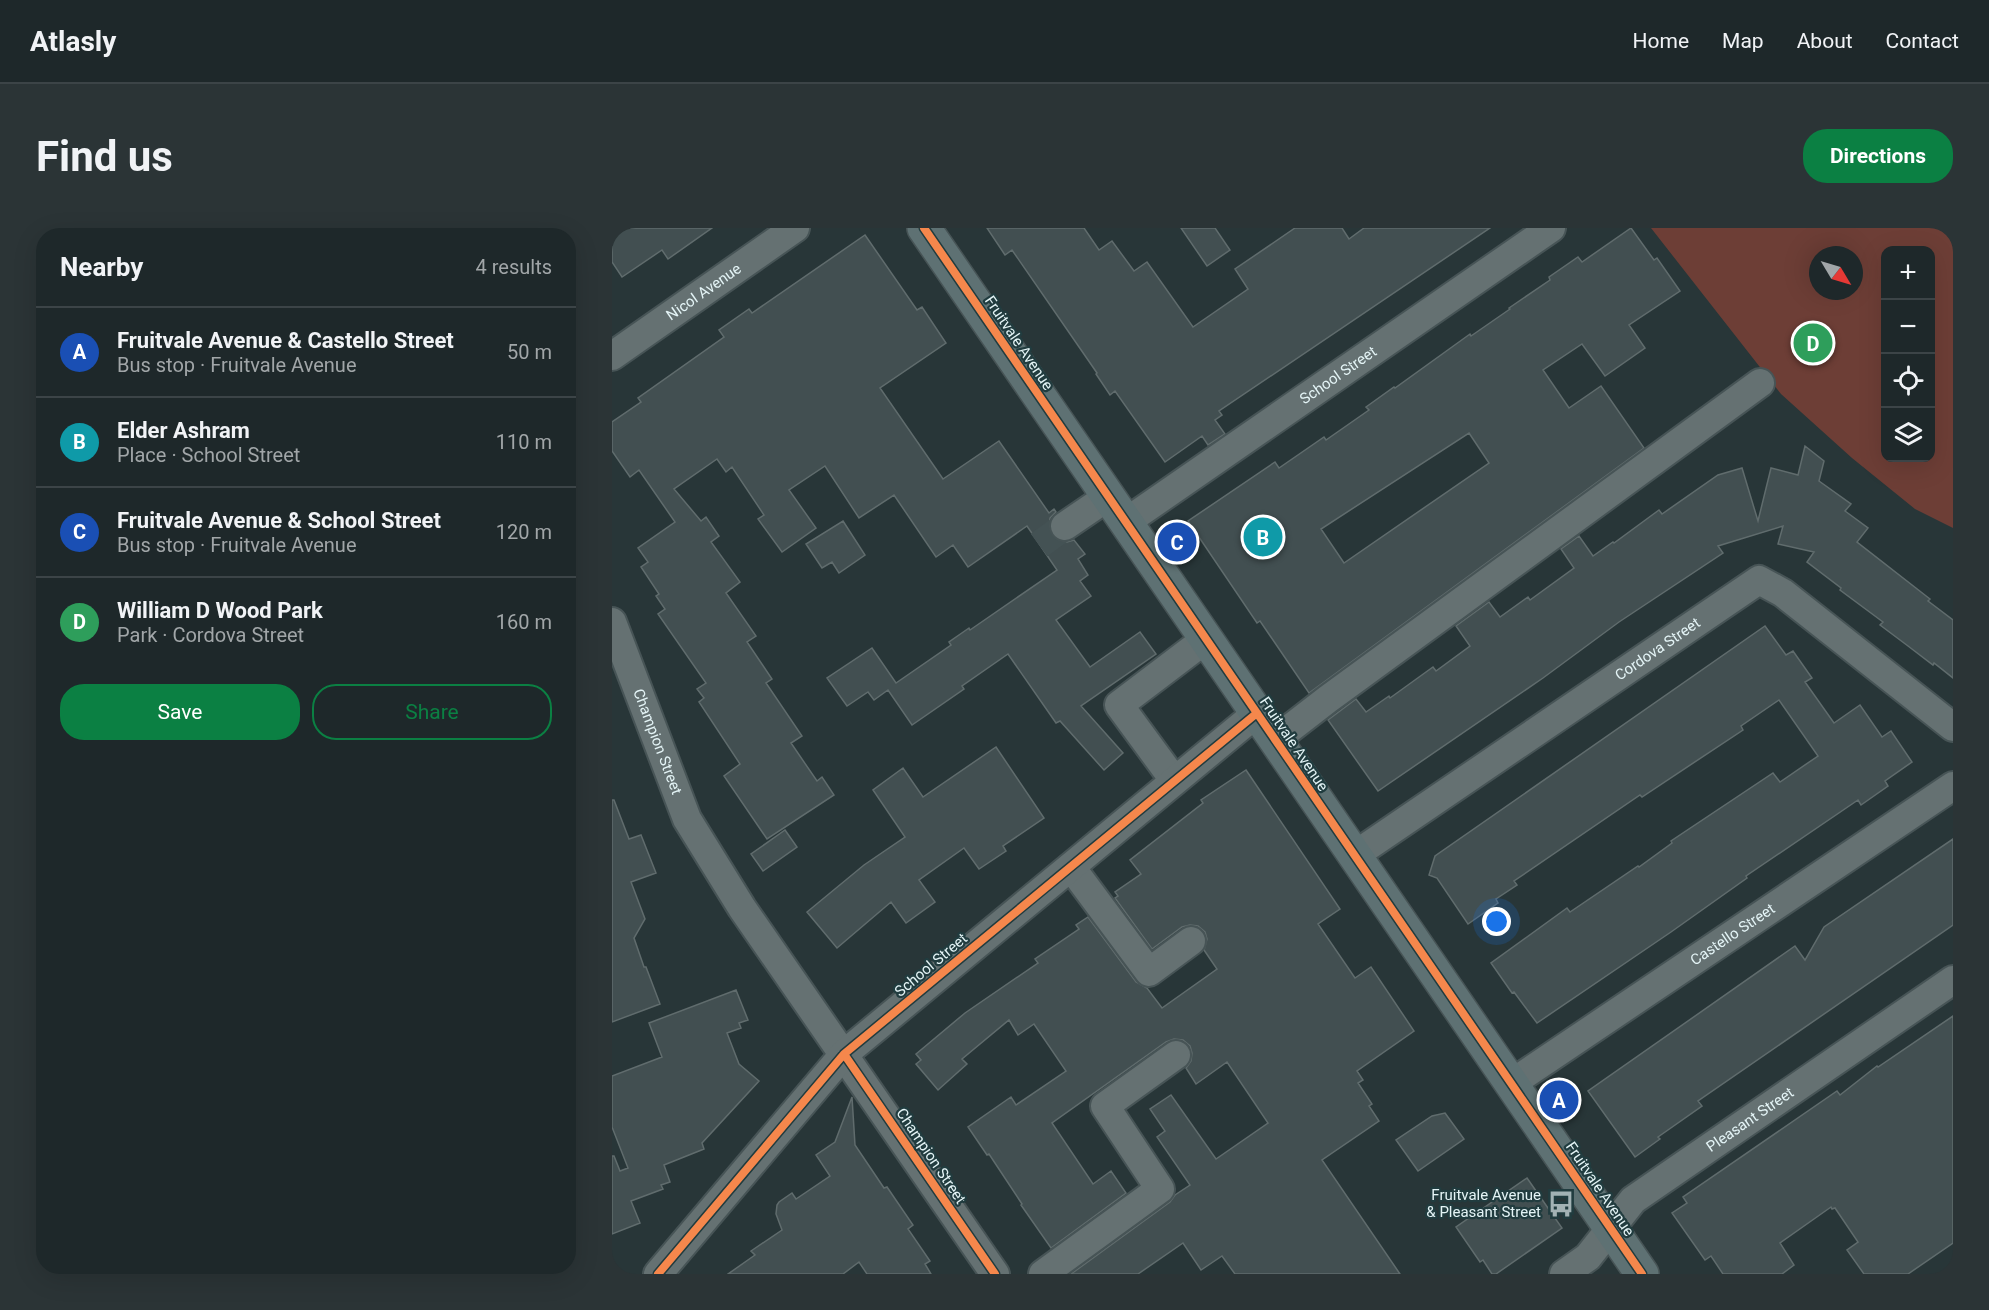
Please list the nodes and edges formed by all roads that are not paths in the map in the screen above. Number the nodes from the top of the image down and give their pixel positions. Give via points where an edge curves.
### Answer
1 (795, 228) edge
2 (924, 228) edge
3 (1551, 228) edge
4 (612, 356) edge
5 (1760, 383) dead end
6 (1117, 509) junction
7 (1065, 526) tunnel mouth
8 (612, 622) edge
9 (1206, 639) junction
10 (1257, 713) junction
11 (1953, 727) edge
12 (1275, 740) junction
13 (1174, 780) junction
14 (1953, 786) edge
15 (1355, 855) junction
16 (1071, 867) junction
17 (1191, 941) dead end
18 (1953, 980) edge
19 (844, 1054) junction
20 (1176, 1055) dead end
21 (1512, 1083) junction
22 (1611, 1228) junction
23 (658, 1274) edge
24 (995, 1274) edge
25 (1043, 1274) edge
26 (1564, 1274) edge
27 (1642, 1274) edge

1 - 4 street, Nicol Avenue
2 - 6 main road, Fruitvale Avenue
3 - 6 street, School Street
5 - 12 street
6 - 7 street, School Street
6 - 9 main road, Fruitvale Avenue
8 - 19 street, Champion Street via 687,819 742,908
9 - 10 main road, Fruitvale Avenue
9 - 13 street via 1119,705
10 - 12 main road, Fruitvale Avenue
10 - 13 street, School Street
11 - 15 street, Cordova Street via 1783,592 1759,580
12 - 15 main road, Fruitvale Avenue
13 - 16 street, School Street
14 - 21 street, Castello Street
15 - 21 main road, Fruitvale Avenue
16 - 17 street via 1149,972
16 - 19 street, School Street
18 - 22 street, Pleasant Street via 1636,1198
19 - 23 street, School Street
19 - 24 street, Champion Street
20 - 25 street via 1105,1106 1160,1189
21 - 22 main road, Fruitvale Avenue
22 - 26 street, Pleasant Street via 1588,1257
22 - 27 main road, Fruitvale Avenue

